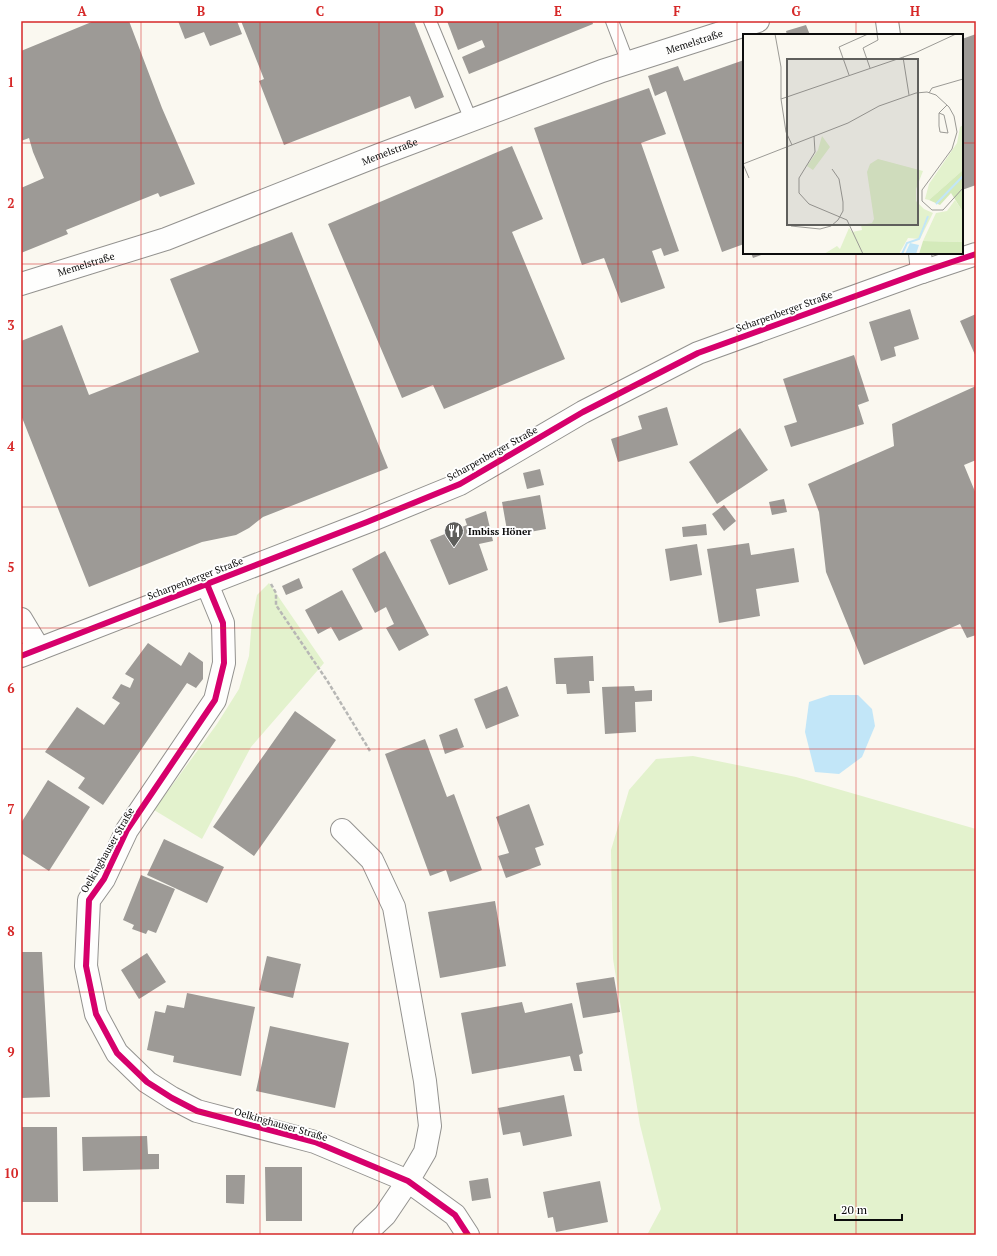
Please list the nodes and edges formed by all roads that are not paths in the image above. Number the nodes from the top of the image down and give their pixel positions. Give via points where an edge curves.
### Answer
1 (430, 21) edge
2 (612, 21) edge
3 (758, 21) edge
4 (887, 21) edge
5 (889, 34) edge
6 (628, 63) junction
7 (471, 120) junction
8 (976, 254) edge
9 (921, 262) edge
10 (21, 284) edge
11 (207, 584) junction
12 (21, 619) edge
13 (30, 653) edge
14 (342, 830) dead end
15 (408, 1181) junction
16 (364, 1235) edge
17 (468, 1235) edge

1 - 7 lane
2 - 6 lane
3 - 6 street, Memelstraße
4 - 5 street
6 - 7 street, Memelstraße
7 - 10 street, Memelstraße via 166,239
8 - 9 street, Scharpenberger Straße
9 - 11 street, Scharpenberger Straße via 698,353 583,412 460,484
11 - 13 street, Scharpenberger Straße
11 - 15 street, Oelkinghauser Straße via 222,623 224,663 215,700 128,830 104,879 89,900 86,966 96,1014 117,1053 147,1082 172,1098 197,1110 315,1142
12 - 13 street
14 - 15 street via 372,860 394,907 425,1081 430,1126 425,1152
15 - 16 street via 385,1215
15 - 17 street, Oelkinghauser Straße via 455,1215

